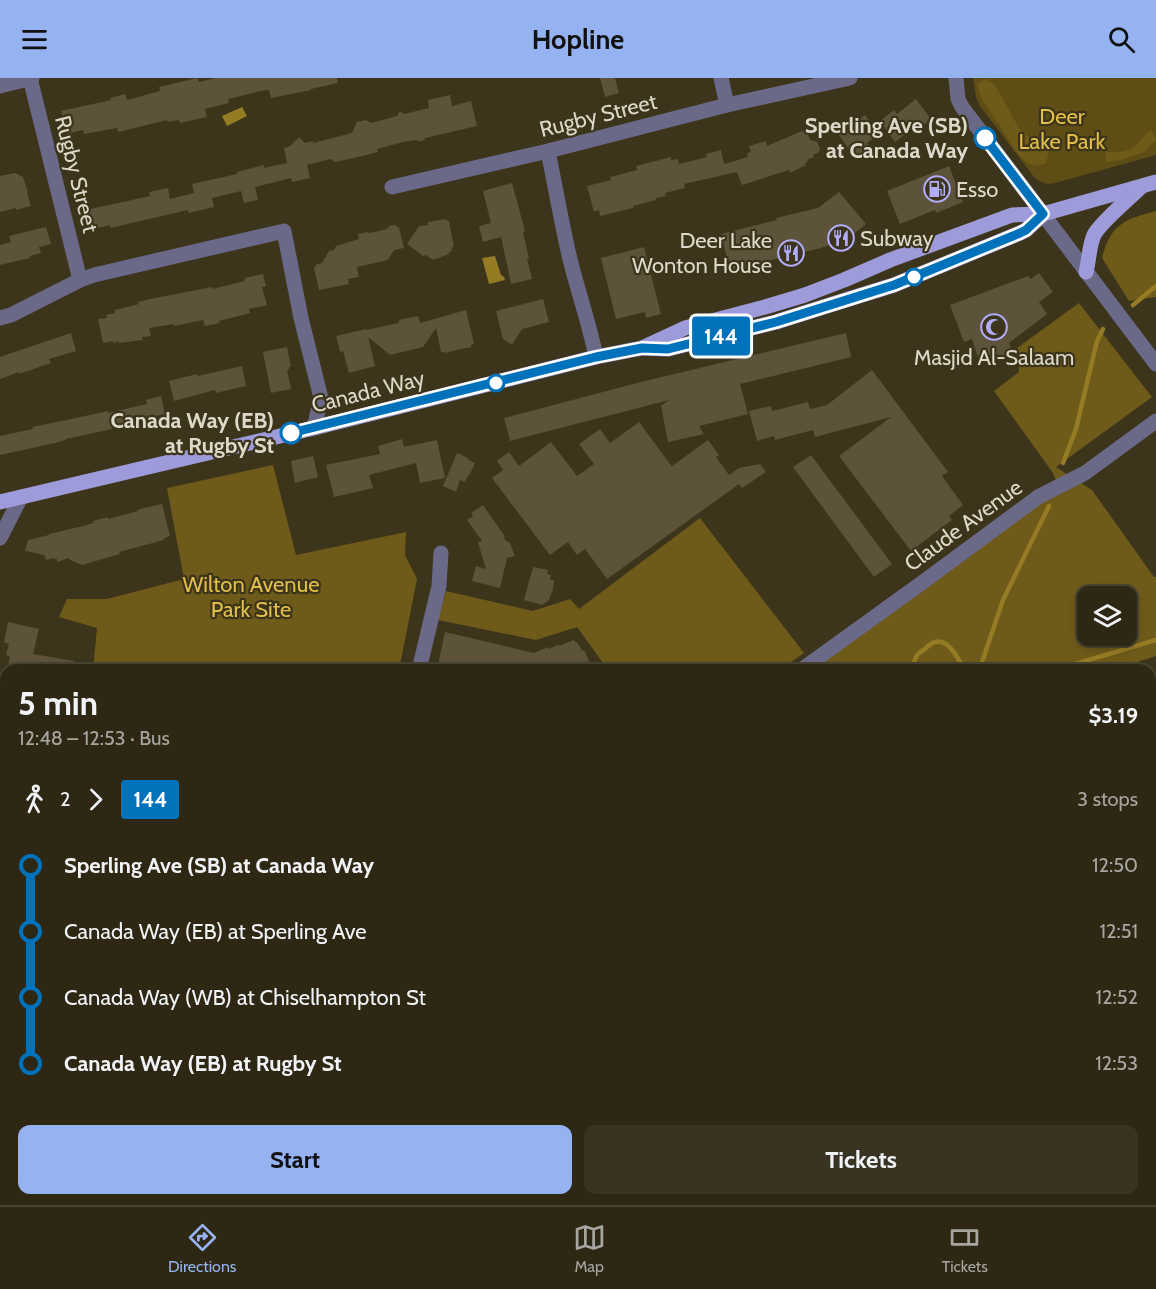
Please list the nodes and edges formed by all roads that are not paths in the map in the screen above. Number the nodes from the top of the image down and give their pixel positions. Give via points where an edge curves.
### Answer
1 (31, 78) edge
2 (721, 78) edge
3 (850, 78) edge
4 (956, 78) edge
5 (0, 86) edge
6 (728, 105) junction
7 (548, 151) junction
8 (1149, 184) edge
9 (392, 187) dead end
10 (1043, 214) junction
11 (1086, 272) junction
12 (80, 280) junction
13 (0, 318) edge
14 (642, 348) junction
15 (596, 357) junction
16 (1156, 364) edge
17 (1156, 421) edge
18 (314, 428) junction
19 (21, 497) junction
20 (0, 502) edge
21 (0, 538) edge
22 (441, 553) dead end
23 (420, 664) edge
24 (809, 664) edge

1 - 5 street
1 - 12 street, Rugby Street
2 - 6 street
3 - 6 street, Rugby Street
4 - 10 street via 963,107
6 - 7 street, Rugby Street
7 - 9 street, Rugby Street
7 - 15 street via 568,253
8 - 10 main road, Canada Way
8 - 11 main road via 1094,234
10 - 11 street
10 - 14 main road, Canada Way via 1012,215 805,295 685,328
10 - 14 main road, Canada Way via 1026,230 894,285 715,338 668,349
11 - 16 street
12 - 13 street
12 - 18 street via 284,231 321,398
14 - 15 main road, Canada Way
15 - 18 main road, Canada Way
17 - 24 street, Claude Avenue via 1085,473 1038,497
18 - 19 main road, Canada Way
19 - 20 main road, Canada Way
19 - 21 street
22 - 23 street via 439,586

